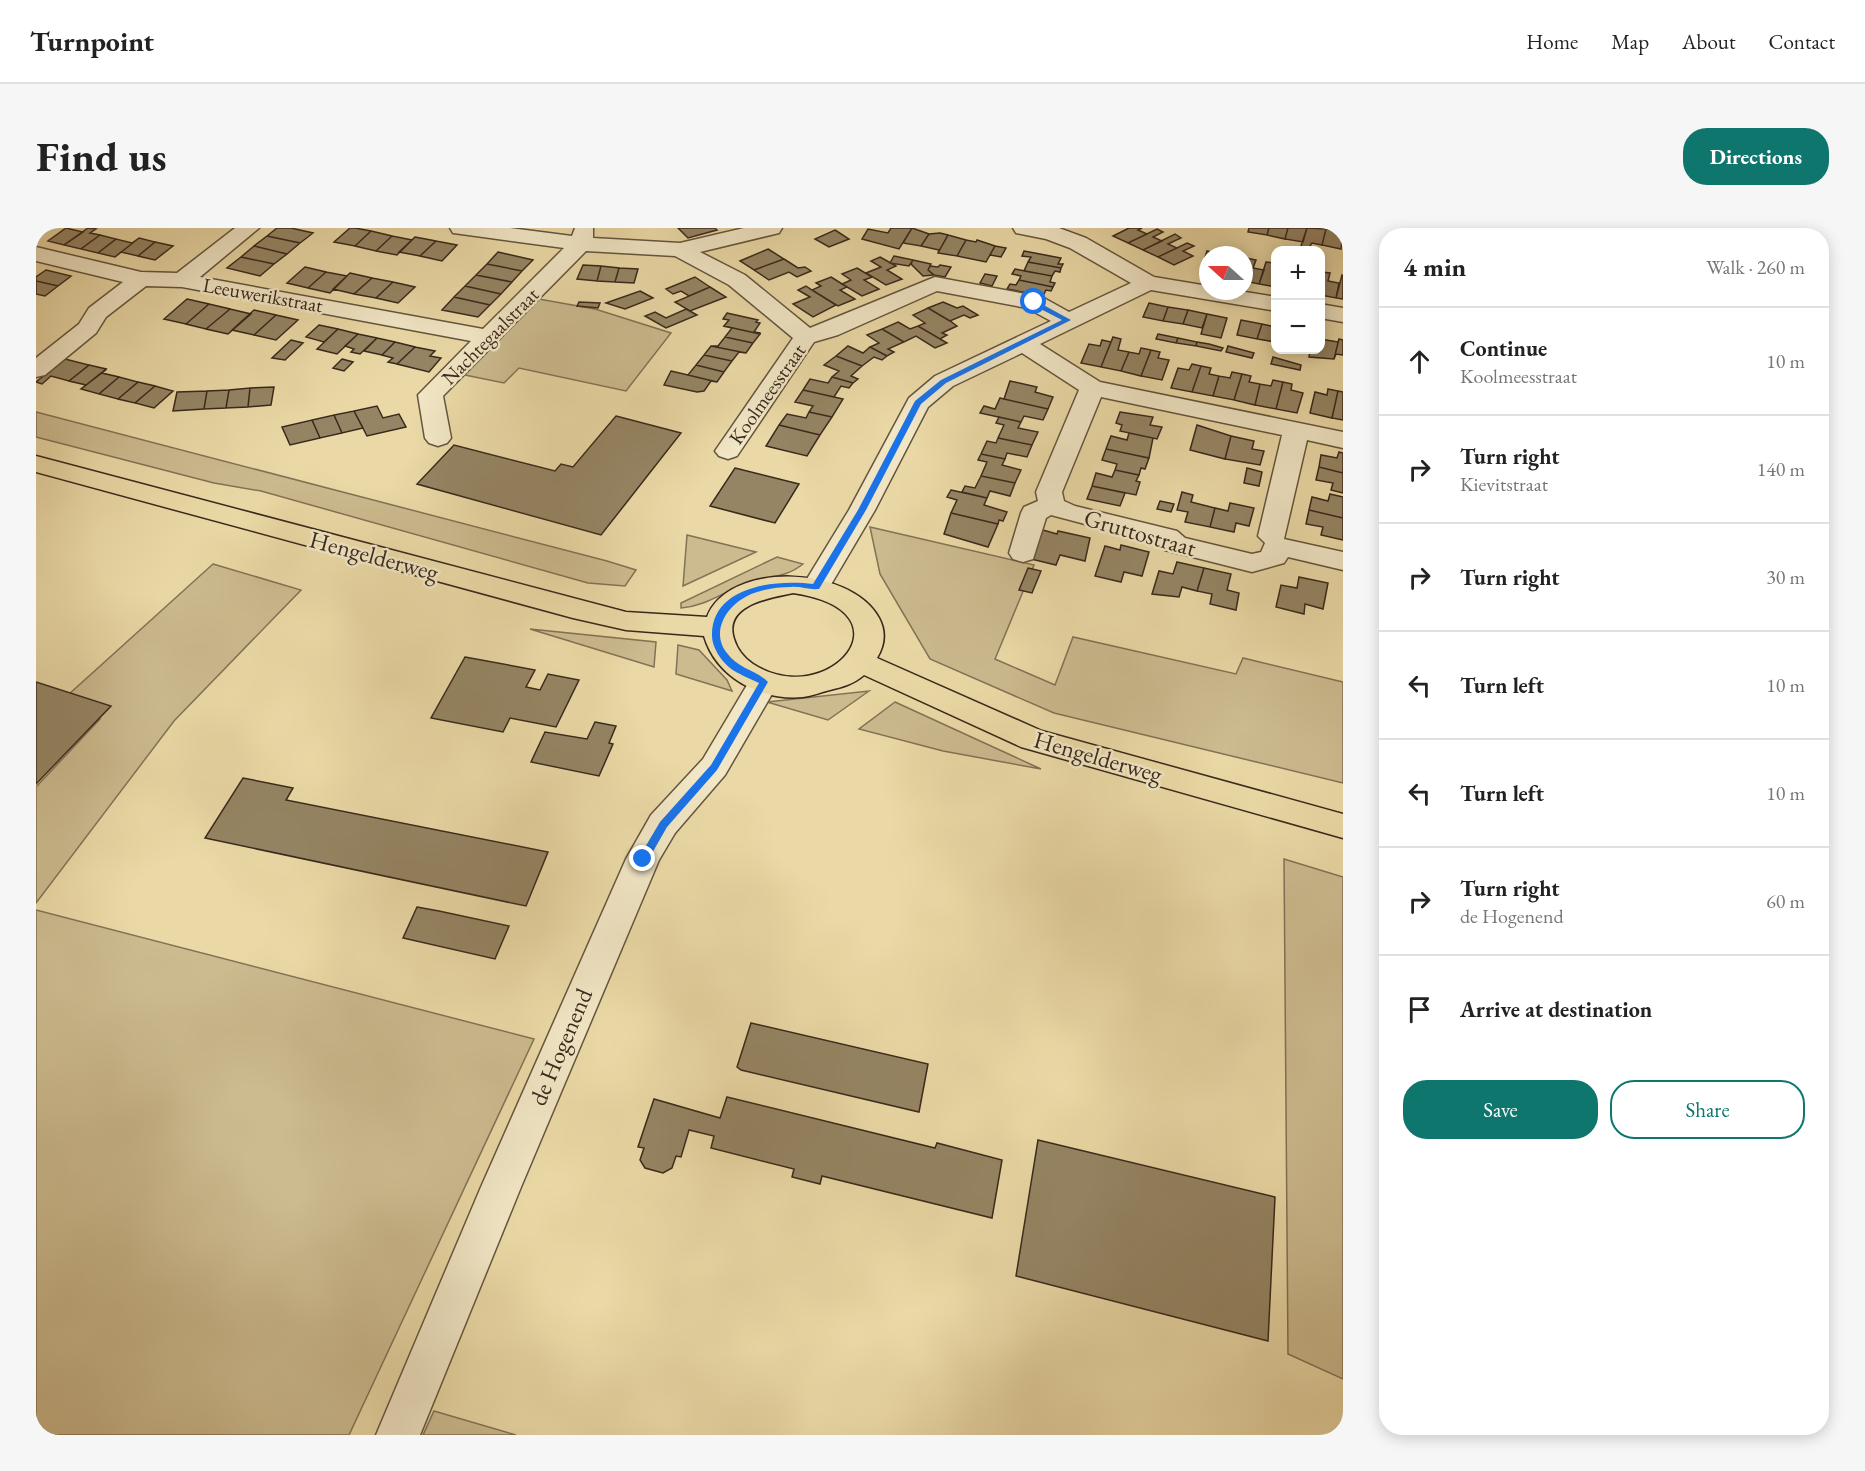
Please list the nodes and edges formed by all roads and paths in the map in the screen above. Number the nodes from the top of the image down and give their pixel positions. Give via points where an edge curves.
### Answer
1 (248, 228) edge
2 (461, 228) edge
3 (771, 228) edge
4 (1024, 228) edge
5 (583, 236) edge
6 (680, 250) junction
7 (36, 254) edge
8 (141, 279) junction
9 (182, 280) junction
10 (1148, 283) junction
11 (1271, 303) edge
12 (1325, 312) edge
13 (1343, 315) edge
14 (1067, 320) junction
15 (490, 337) junction
16 (806, 337) junction
17 (1021, 342) junction
18 (36, 370) edge
19 (1092, 387) junction
20 (1296, 431) junction
21 (438, 438) dead end
22 (1343, 440) edge
23 (728, 451) dead end
24 (36, 464) edge
25 (1052, 505) junction
26 (1272, 536) dead end
27 (1023, 553) dead end
28 (1343, 561) edge
29 (816, 587) junction
30 (716, 627) junction
31 (861, 662) junction
32 (764, 682) junction
33 (1343, 826) edge
34 (398, 1435) edge

1 - 9 street
2 - 5 street
3 - 6 street
4 - 10 street via 1078,243
5 - 6 street
5 - 15 street, Nachtegaalstraat
6 - 16 street, Koolmeesstraat via 737,280
7 - 8 street, Leeuwerikstraat
8 - 9 street, Leeuwerikstraat
8 - 18 street via 97,313 88,328
9 - 15 street, Leeuwerikstraat
10 - 11 street
10 - 14 street
12 - 13 street
14 - 16 street, Koolmeesstraat via 1034,302 935,284
14 - 17 street
15 - 21 street, Nachtegaalstraat via 430,395
16 - 23 street, Koolmeesstraat
17 - 19 street
17 - 29 street via 944,381 918,403
19 - 20 street
19 - 25 street, Gruttostraat via 1049,492
20 - 22 street
20 - 26 street
24 - 30 main road, Hengelderweg via 583,611 626,621
25 - 27 street via 1034,513
25 - 28 street, Gruttostraat via 1167,537 1175,544 1252,563 1274,557 1276,546
29 - 30 main road via 771,585 751,591 728,606
29 - 31 main road via 845,599 865,617 869,647
30 - 32 main road via 716,640 732,665
31 - 32 main road via 848,673 819,684 786,686
31 - 33 main road, Hengelderweg via 1032,739
32 - 34 street, de Hogenend via 714,767 663,824 643,859

